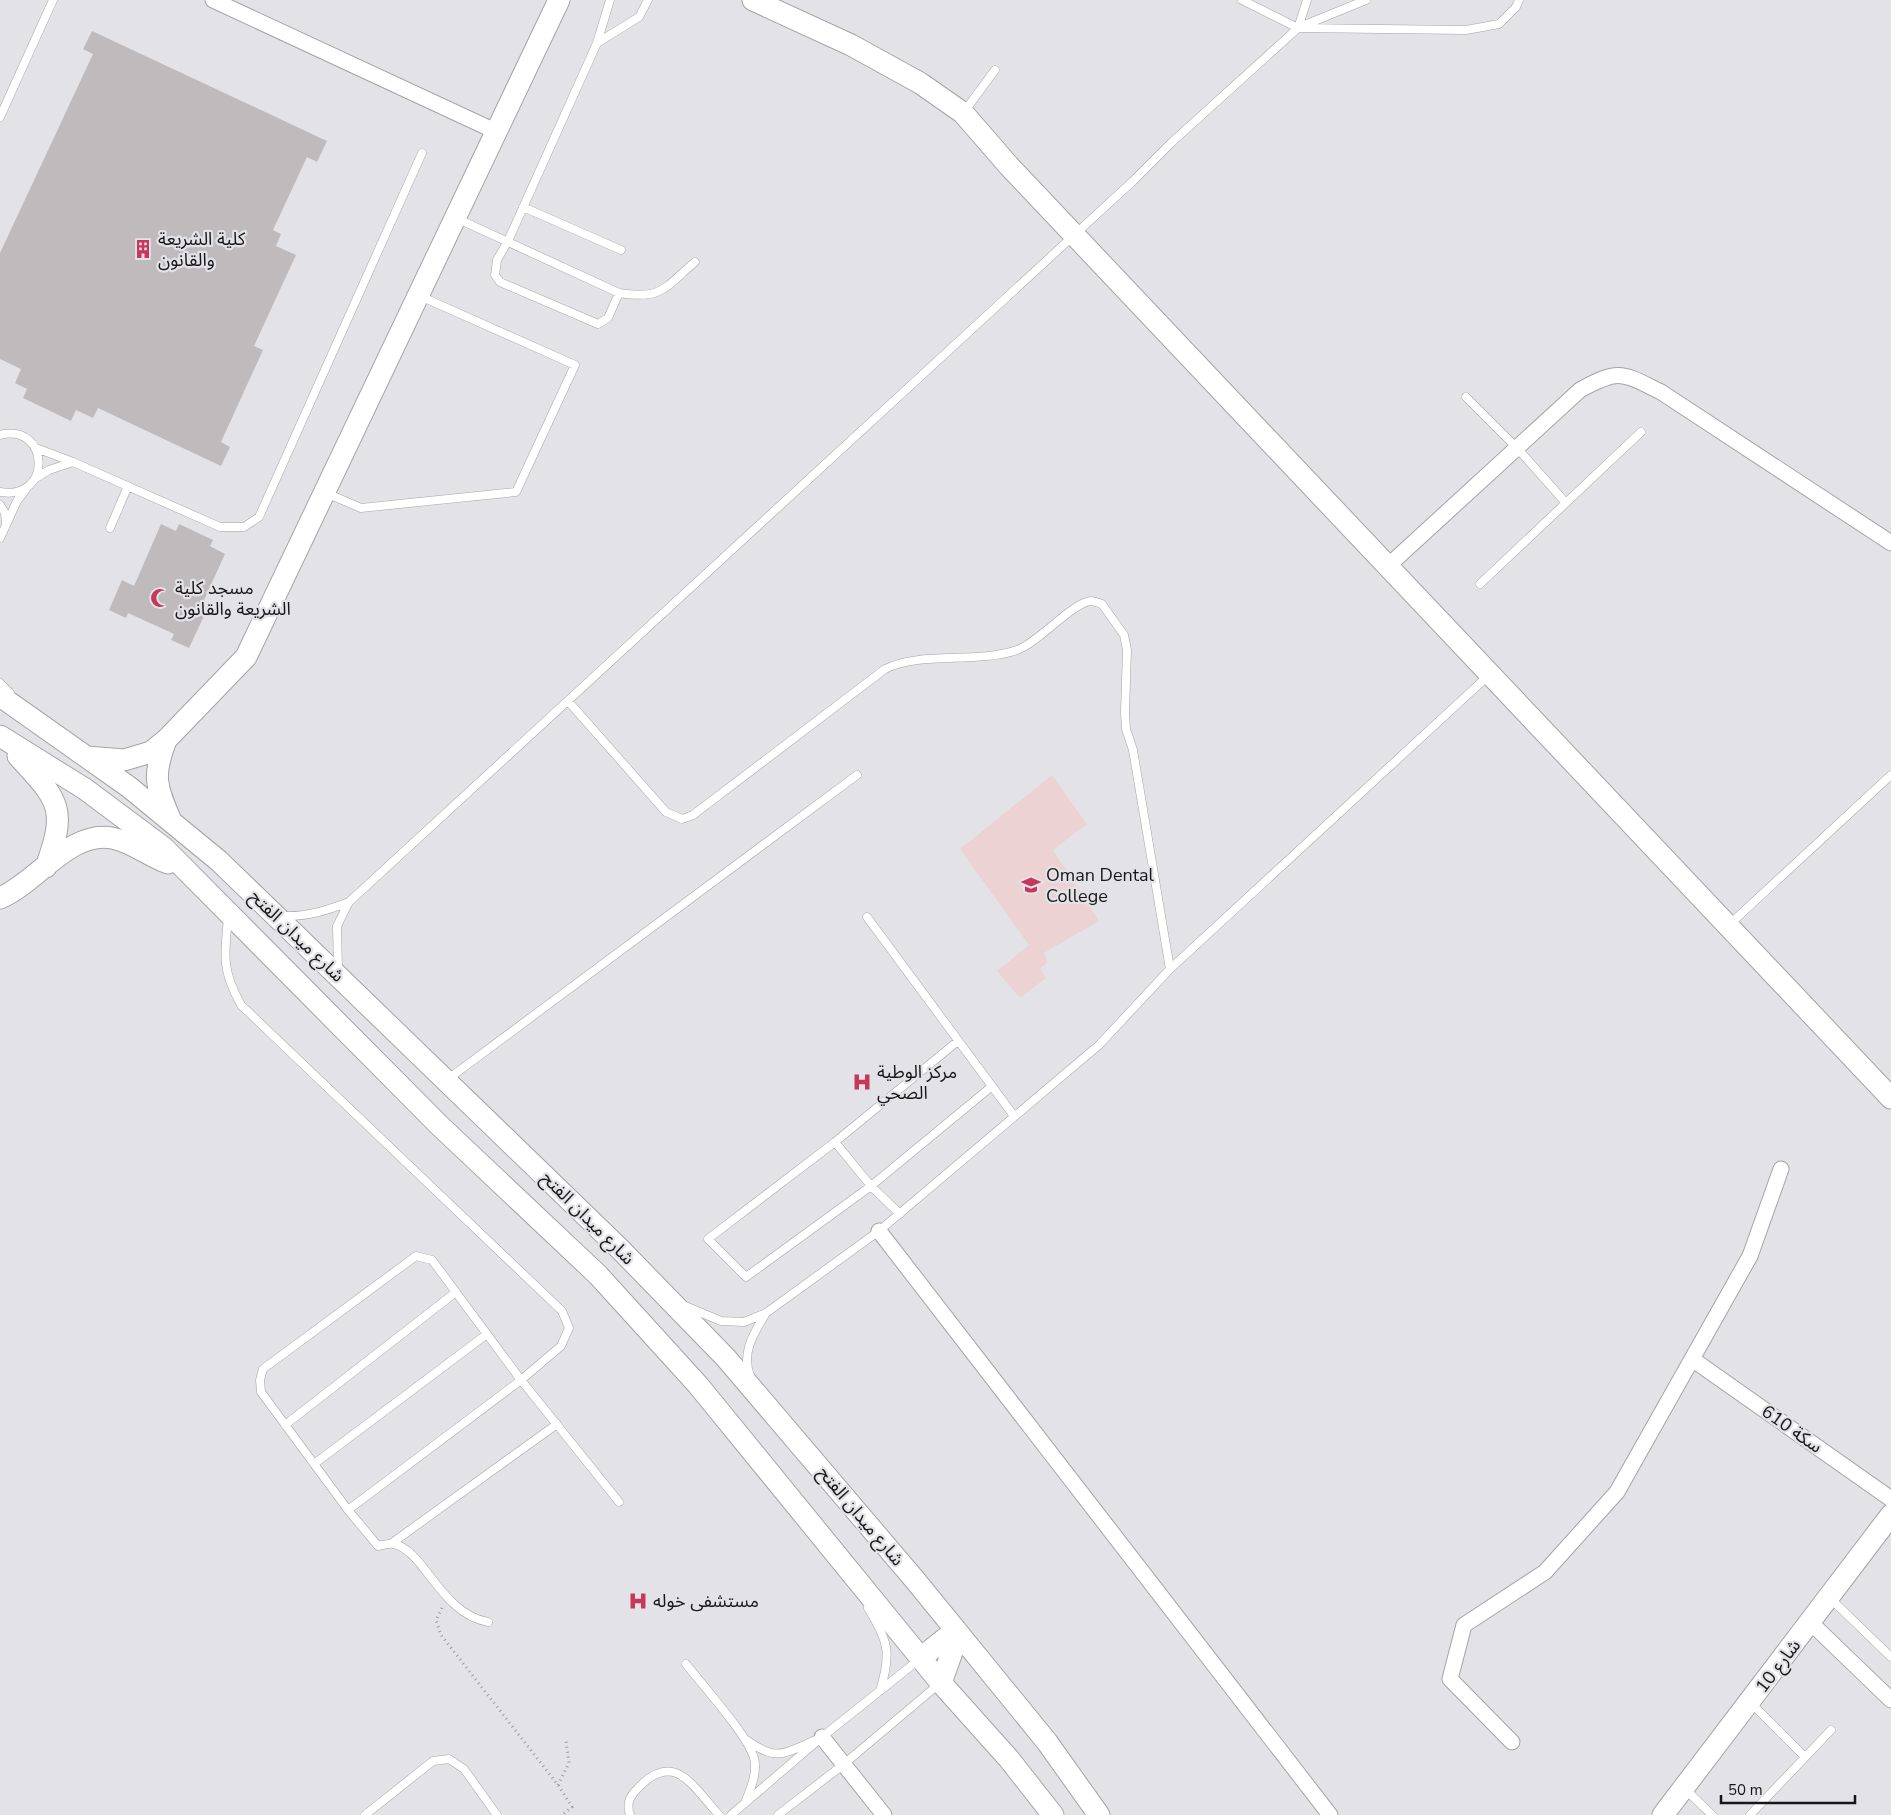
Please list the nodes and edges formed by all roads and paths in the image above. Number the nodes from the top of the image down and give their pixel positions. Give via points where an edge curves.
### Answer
1 (53, 0) edge
2 (213, 0) edge
3 (558, 0) edge
4 (610, 0) edge
5 (648, 0) edge
6 (753, 0) edge
7 (1242, 0) edge
8 (1307, 0) edge
9 (1366, 0) edge
10 (1519, 0) edge
11 (1298, 28) junction
12 (597, 43) junction
13 (995, 70) dead end
14 (963, 113) junction
15 (0, 117) edge
16 (495, 131) junction
17 (422, 153) dead end
18 (524, 207) junction
19 (454, 218) junction
20 (1074, 234) junction
21 (508, 241) junction
22 (621, 250) dead end
23 (695, 262) dead end
24 (619, 293) junction
25 (418, 295) junction
26 (1466, 397) dead end
27 (2, 432) edge
28 (1642, 432) dead end
29 (36, 448) junction
30 (1517, 448) junction
31 (73, 462) junction
32 (36, 478) junction
33 (29, 486) junction
34 (128, 486) junction
35 (0, 492) edge
36 (324, 492) junction
37 (1566, 503) junction
38 (0, 505) edge
39 (6, 525) junction
40 (110, 528) dead end
41 (0, 538) edge
42 (1891, 543) edge
43 (1388, 566) junction
44 (1480, 584) dead end
45 (1490, 674) junction
46 (0, 683) edge
47 (0, 696) edge
48 (568, 701) junction
49 (24, 713) junction
50 (0, 736) edge
51 (166, 740) junction
52 (86, 757) junction
53 (857, 775) dead end
54 (1891, 775) edge
55 (172, 822) junction
56 (46, 867) junction
57 (187, 871) junction
58 (0, 898) edge
59 (349, 902) junction
60 (229, 913) junction
61 (278, 916) junction
62 (867, 917) dead end
63 (1728, 926) junction
64 (1170, 969) junction
65 (338, 974) junction
66 (958, 1041) junction
67 (446, 1080) junction
68 (991, 1087) junction
69 (1891, 1098) edge
70 (1014, 1116) junction
71 (835, 1142) junction
72 (1781, 1168) dead end
73 (871, 1186) junction
74 (900, 1214) junction
75 (879, 1231) junction
76 (456, 1292) junction
77 (666, 1296) junction
78 (766, 1313) junction
79 (487, 1334) junction
80 (1692, 1359) junction
81 (522, 1380) junction
82 (757, 1394) junction
83 (557, 1424) junction
84 (285, 1425) junction
85 (314, 1464) junction
86 (1891, 1499) edge
87 (620, 1502) dead end
88 (348, 1510) junction
89 (1891, 1515) edge
90 (392, 1543) junction
91 (847, 1566) junction
92 (1829, 1597) junction
93 (447, 1598) junction
94 (488, 1622) dead end
95 (1810, 1622) junction
96 (956, 1630) junction
97 (952, 1652) junction
98 (922, 1657) junction
99 (975, 1657) junction
100 (1891, 1658) edge
101 (686, 1664) dead end
102 (941, 1683) junction
103 (880, 1691) junction
104 (1891, 1700) edge
105 (1750, 1702) junction
106 (1832, 1730) dead end
107 (822, 1737) junction
108 (743, 1738) junction
109 (566, 1741) dead end
110 (1512, 1742) dead end
111 (1805, 1758) junction
112 (844, 1764) junction
113 (558, 1785) junction
114 (1684, 1788) junction
115 (745, 1804) junction
116 (1048, 1814) edge
117 (366, 1815) edge
118 (496, 1815) edge
119 (562, 1815) edge
120 (630, 1815) edge
121 (719, 1815) edge
122 (731, 1815) edge
123 (778, 1815) edge
124 (884, 1815) edge
125 (1099, 1815) edge
126 (1330, 1815) edge
127 (1663, 1815) edge
128 (1712, 1815) edge
129 (1750, 1815) edge

1 - 15 lane
2 - 16 street
3 - 16 street
4 - 12 lane
5 - 12 lane via 639,17
6 - 14 street via 851,45
7 - 11 lane
8 - 11 lane
9 - 11 lane
10 - 11 lane via 1499,24 1466,30
11 - 20 lane
12 - 18 lane
13 - 14 lane
14 - 20 street
16 - 19 street
17 - 34 lane via 259,517 244,528 220,527
18 - 21 lane
18 - 22 lane
19 - 21 lane
19 - 25 street
20 - 43 street
20 - 48 lane
21 - 24 lane
21 - 24 lane via 497,260 495,275 500,282 598,324 608,318
23 - 24 lane via 657,294 642,297
25 - 36 street
25 - 36 lane via 575,365 516,492 361,508
26 - 30 lane
27 - 29 lane via 23,436
28 - 37 lane
29 - 31 lane
29 - 32 lane via 39,458
30 - 37 lane
30 - 42 street via 1580,390 1607,375 1628,376 1661,392
30 - 43 street
31 - 32 lane
31 - 34 lane
32 - 33 lane
33 - 35 lane via 20,491
33 - 39 lane via 17,501
34 - 40 lane
36 - 51 street via 246,657
37 - 44 lane
38 - 39 lane via 5,512
39 - 41 lane
43 - 45 street
45 - 63 street
45 - 64 lane
46 - 49 lane
47 - 49 street, شارع ميدان الفتح
48 - 59 lane
48 - 64 lane via 666,812 682,819 693,815 898,662 1006,654 1022,648 1078,607 1090,601 1102,604 1124,635 1127,650 1126,729 1133,750
49 - 52 street, شارع ميدان الفتح
50 - 56 street via 49,790 57,807 57,831
50 - 57 street, شارع ميدان الفتح via 84,789 164,848
51 - 52 street via 150,752 124,760
51 - 55 street via 156,774
52 - 55 street, شارع ميدان الفتح
53 - 67 lane
54 - 63 lane
55 - 61 street, شارع ميدان الفتح
56 - 57 street via 81,842 111,838
56 - 58 street via 12,893
57 - 60 street, شارع ميدان الفتح
59 - 61 lane via 299,916
59 - 65 lane via 337,926
60 - 81 lane via 224,957 229,983 241,1005 562,1311 569,1328 561,1346
60 - 91 street, شارع ميدان الفتح via 439,1125 598,1274 698,1385
61 - 65 street, شارع ميدان الفتح
62 - 66 lane
63 - 69 street
64 - 70 lane via 1099,1045
65 - 67 street, شارع ميدان الفتح
66 - 68 lane
66 - 71 lane
67 - 77 street, شارع ميدان الفتح
68 - 70 lane
68 - 73 lane
70 - 74 lane
71 - 73 lane
71 - 73 lane via 708,1239 746,1277
72 - 80 street via 1750,1256
73 - 74 lane
74 - 75 lane
75 - 78 lane
75 - 126 street
76 - 79 lane
76 - 84 lane
76 - 84 lane via 432,1260 416,1256 263,1369 261,1392
77 - 78 lane via 721,1321 744,1322
77 - 82 street, شارع ميدان الفتح
78 - 82 lane via 746,1354
79 - 81 lane
79 - 85 lane
80 - 86 street, سكة 610
80 - 110 street via 1617,1492 1545,1572 1464,1625 1450,1679
81 - 83 lane
81 - 88 lane
82 - 96 street, شارع ميدان الفتح
83 - 87 lane
83 - 90 lane
84 - 85 lane
85 - 88 lane
88 - 90 lane via 378,1546
89 - 92 street, شارع 10
90 - 93 lane via 407,1549
91 - 98 street, شارع ميدان الفتح
91 - 103 lane via 888,1648 888,1667
92 - 95 street, شارع 10
92 - 100 lane
93 - 94 lane via 474,1620
93 - 113 path via 436,1620 441,1635
95 - 104 street
95 - 105 street, شارع 10
96 - 97 street
96 - 98 street
96 - 99 street, شارع ميدان الفتح
97 - 98 street
97 - 99 street
97 - 102 street
98 - 102 street, شارع ميدان الفتح
98 - 103 lane
99 - 102 street
99 - 125 street, شارع ميدان الفتح via 1047,1742
101 - 108 lane
102 - 112 lane
102 - 116 street, شارع ميدان الفتح via 1009,1759
103 - 107 lane
105 - 111 lane
105 - 114 street, شارع 10
106 - 111 lane
107 - 108 lane via 779,1755 762,1751
107 - 112 street
107 - 115 lane
108 - 115 lane via 754,1759 754,1780
109 - 113 path via 569,1763
111 - 129 lane
112 - 123 lane
112 - 124 street
113 - 119 path via 572,1807
114 - 127 street, شارع 10
114 - 128 lane
115 - 122 lane
117 - 118 lane via 433,1761 448,1759 464,1769
120 - 121 lane via 628,1803 632,1794 659,1771 667,1770 681,1774

